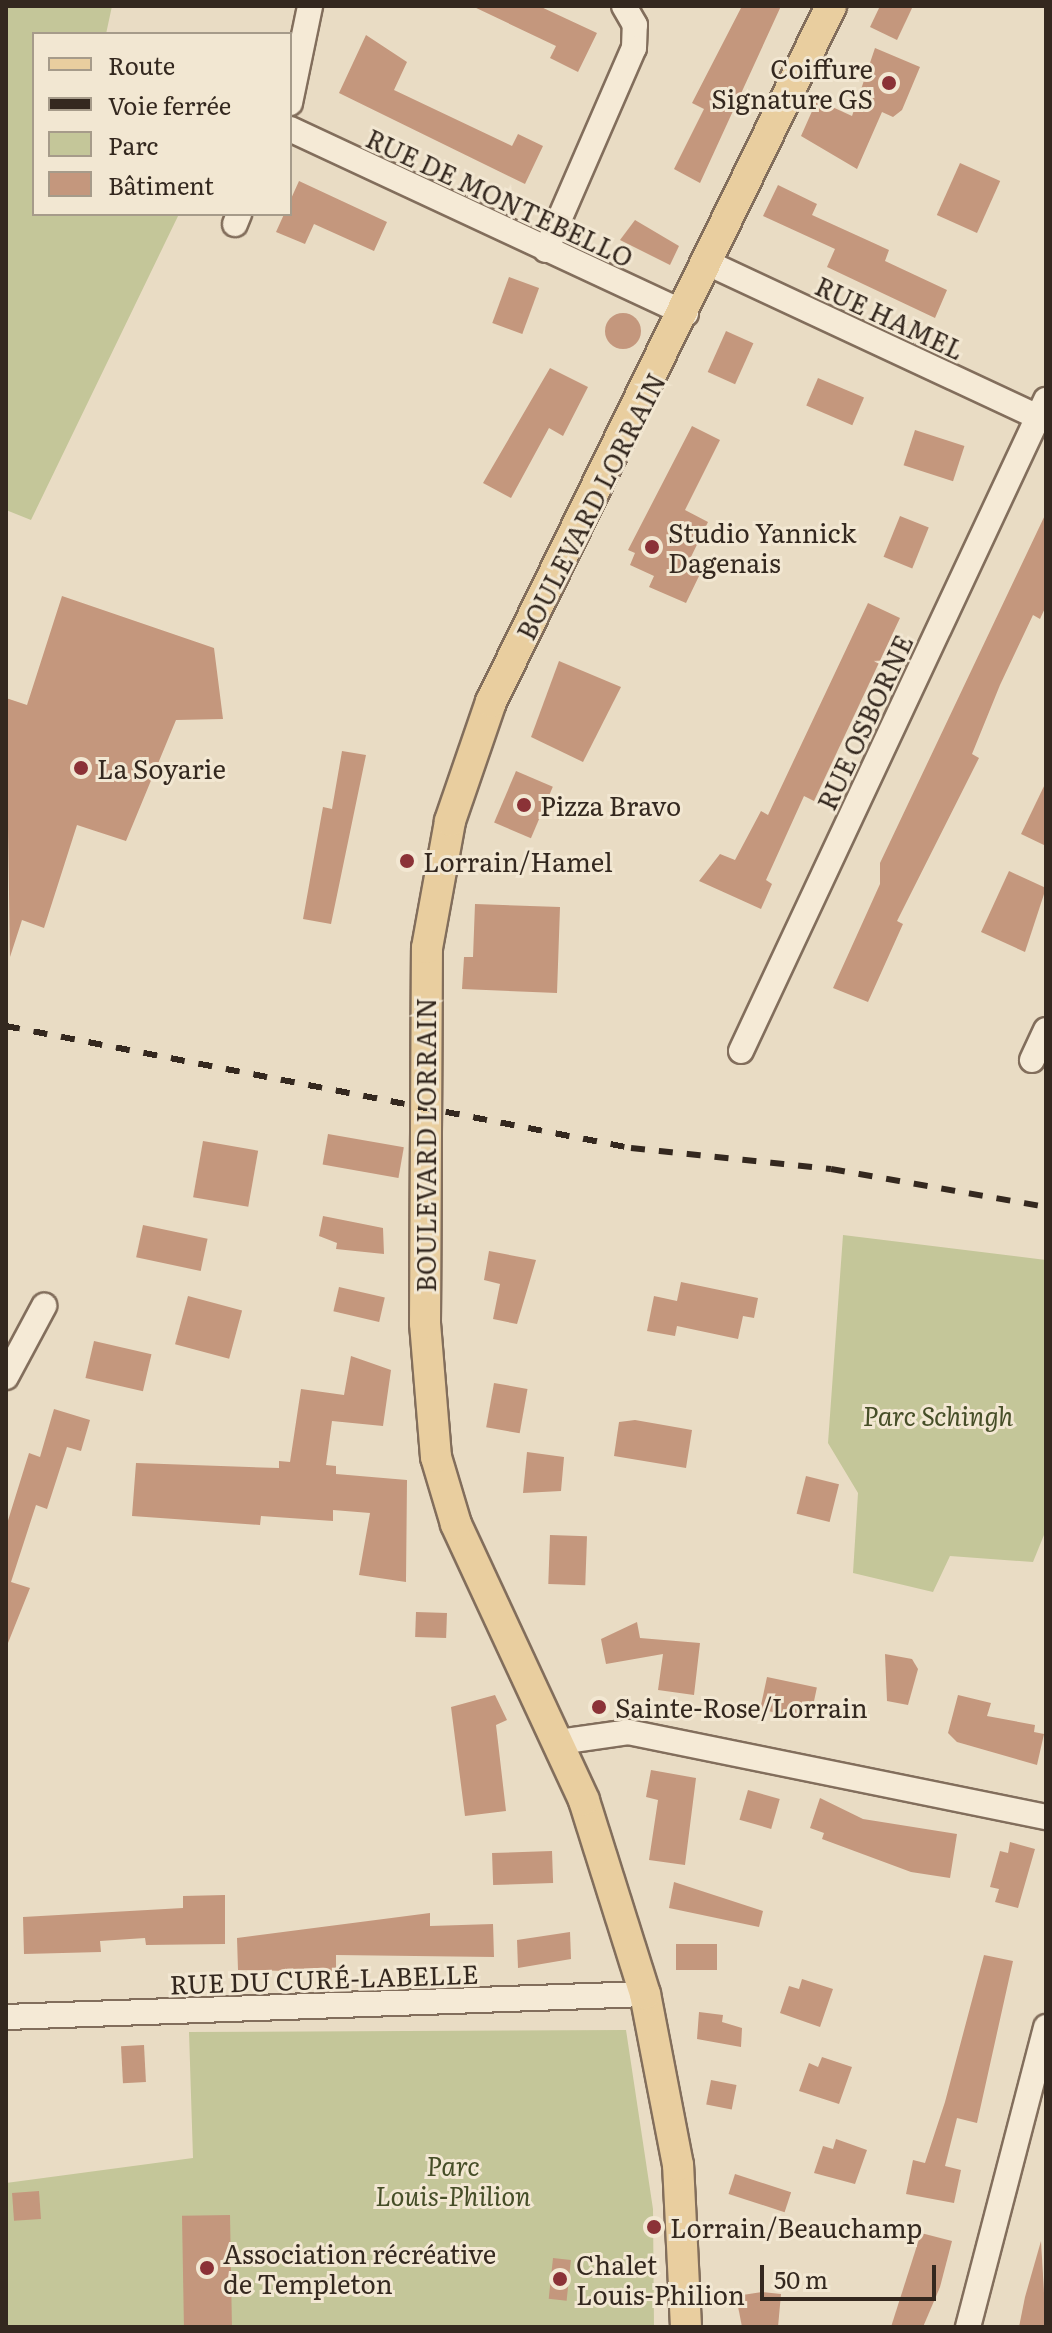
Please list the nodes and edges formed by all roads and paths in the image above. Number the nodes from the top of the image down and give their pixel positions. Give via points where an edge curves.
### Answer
1 (310, 6) edge
2 (624, 6) edge
3 (831, 6) edge
4 (292, 93) edge
5 (292, 130) edge
6 (546, 250) junction
7 (710, 264) junction
8 (686, 314) junction
9 (1043, 413) edge
10 (1046, 1030) edge
11 (741, 1051) dead end
12 (1032, 1060) dead end
13 (44, 1306) dead end
14 (6, 1377) edge
15 (559, 1742) junction
16 (1046, 1817) edge
17 (645, 1994) junction
18 (6, 2017) edge
19 (1046, 2027) edge
20 (686, 2327) edge
21 (968, 2327) edge

1 - 4 street
2 - 6 street via 635,25 634,48
3 - 7 main road, BOULEVARD LORRAIN
5 - 6 street, RUE DE MONTEBELLO
6 - 8 street, RUE DE MONTEBELLO
7 - 8 main road, BOULEVARD LORRAIN
7 - 9 street, RUE HAMEL
8 - 15 main road, BOULEVARD LORRAIN via 475,741 441,855 427,948 430,1427 456,1524
9 - 11 street, RUE OSBORNE
10 - 12 street
13 - 14 street
15 - 16 street via 628,1732
15 - 17 main road, BOULEVARD LORRAIN
17 - 18 street, RUE DU CURÉ-LABELLE
17 - 20 main road, BOULEVARD LORRAIN via 678,2165
19 - 21 street

